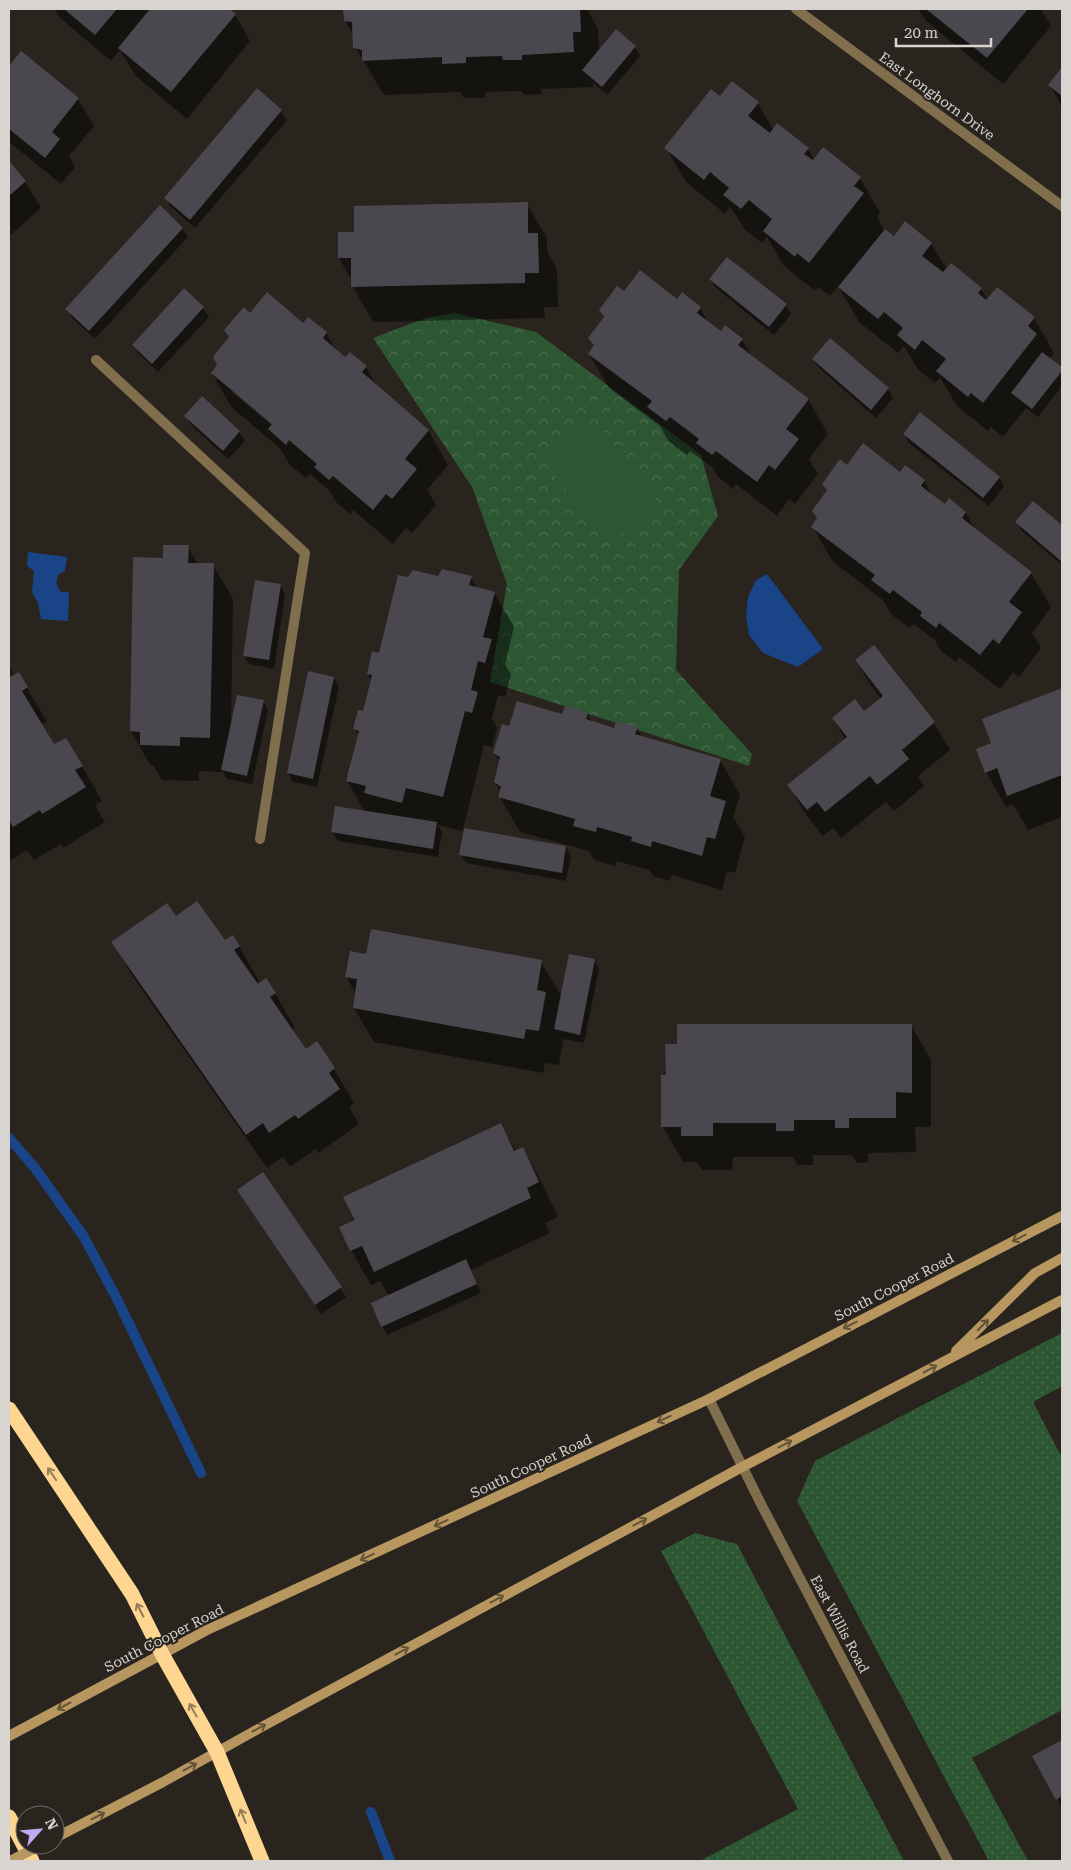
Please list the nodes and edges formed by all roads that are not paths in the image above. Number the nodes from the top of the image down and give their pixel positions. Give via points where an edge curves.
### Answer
1 (796, 9) edge
2 (1062, 206) edge
3 (96, 360) dead end
4 (260, 839) dead end
5 (1062, 1216) edge
6 (1062, 1258) edge
7 (1062, 1300) edge
8 (948, 1359) junction
9 (709, 1398) junction
10 (9, 1409) edge
11 (742, 1467) junction
12 (162, 1654) junction
13 (9, 1736) edge
14 (217, 1752) junction
15 (9, 1817) edge
16 (65, 1833) edge
17 (22, 1855) edge
18 (10, 1861) edge
19 (32, 1861) edge
20 (262, 1861) edge
21 (948, 1861) edge

1 - 2 street, East Longhorn Drive
3 - 4 street via 305,554
5 -> 9 main road, South Cooper Road
8 -> 6 main road via 1035,1273
7 - 8 main road
11 -> 8 main road
9 - 11 street, East Willis Road
9 -> 12 main road, South Cooper Road via 207,1630
12 -> 10 highway via 132,1594
14 -> 11 main road
11 - 21 street, East Willis Road
12 -> 13 main road, South Cooper Road
14 -> 12 highway
16 -> 14 main road
20 -> 14 highway
15 - 19 highway
17 - 18 main road, bridge

